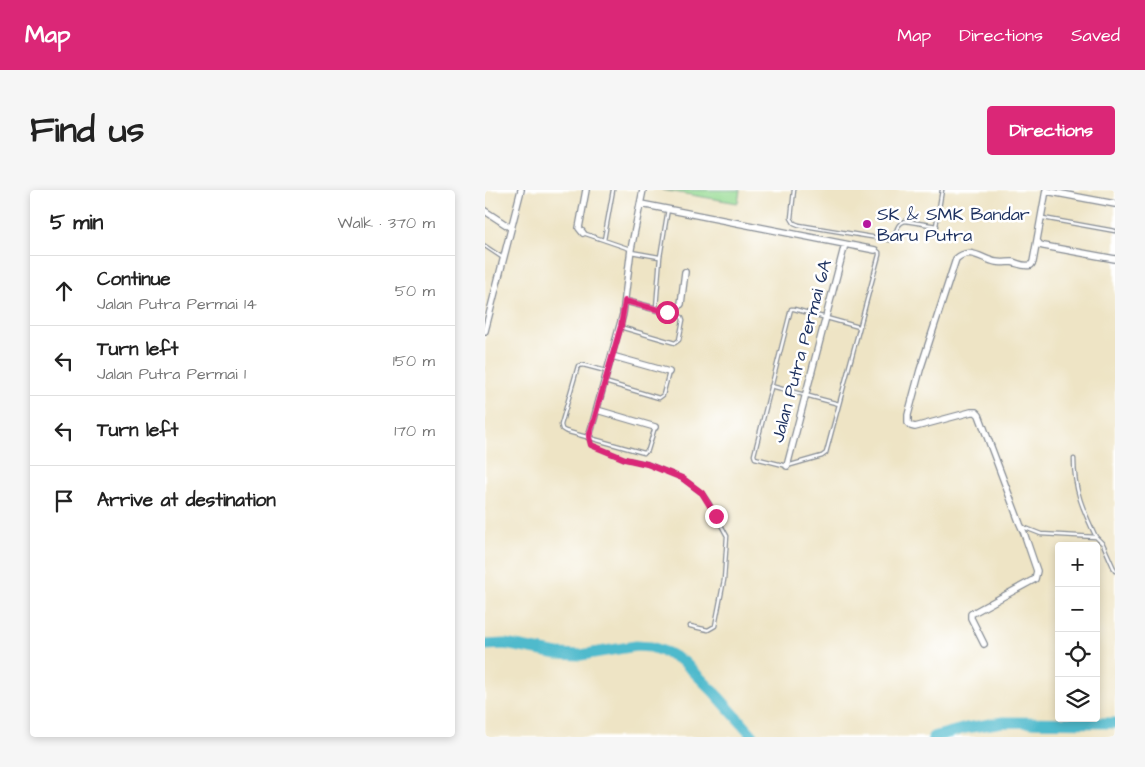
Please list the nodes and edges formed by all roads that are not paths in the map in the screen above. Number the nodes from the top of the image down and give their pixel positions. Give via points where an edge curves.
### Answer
1 (521, 190) edge
2 (586, 190) edge
3 (613, 190) edge
4 (643, 190) edge
5 (794, 190) edge
6 (942, 190) edge
7 (1046, 191) edge
8 (641, 204) junction
9 (1115, 204) edge
10 (668, 209) junction
11 (485, 211) edge
12 (1041, 218) junction
13 (937, 226) junction
14 (511, 228) junction
15 (1115, 231) edge
16 (935, 232) dead end
17 (583, 233) joint
18 (604, 240) junction
19 (1037, 241) junction
20 (845, 244) junction
21 (485, 246) edge
22 (631, 250) junction
23 (875, 250) joint
24 (659, 257) junction
25 (504, 258) junction
26 (1115, 259) edge
27 (685, 272) dead end
28 (625, 301) junction
29 (655, 309) junction
30 (672, 312) junction
31 (827, 318) junction
32 (620, 327) junction
33 (859, 328) junction
34 (485, 331) edge
35 (612, 356) junction
36 (607, 372) junction
37 (669, 372) joint
38 (605, 382) junction
39 (771, 386) junction
40 (806, 396) junction
41 (839, 404) junction
42 (597, 410) junction
43 (655, 427) joint
44 (589, 437) junction
45 (1074, 459) dead end
46 (787, 466) junction
47 (1022, 526) junction
48 (1096, 537) junction
49 (1115, 571) edge
50 (690, 626) dead end
51 (984, 644) dead end

1 - 14 street
2 - 17 street via 579,228
3 - 18 lane
4 - 8 street
5 - 13 lane via 791,218 799,225 889,240 894,237 898,225 905,221
6 - 13 lane
7 - 9 street
7 - 12 street
8 - 10 street
8 - 22 street
10 - 20 street
10 - 24 lane
11 - 14 street
12 - 15 lane
12 - 19 street
13 - 16 lane
14 - 25 street
17 - 18 lane
18 - 22 lane
19 - 26 street via 1044,246
19 - 47 street via 1033,262 1029,266 996,262 980,255 966,254 956,258 907,420 915,427 977,413
20 - 23 street
20 - 31 street, Jalan Putra Permai 6A
21 - 25 lane
22 - 24 lane
22 - 28 street
23 - 33 lane via 879,255
24 - 29 lane
25 - 34 street
27 - 30 street via 681,304
28 - 29 street
28 - 32 street
29 - 30 street
30 - 32 lane via 683,320 679,340 675,343
31 - 33 lane
31 - 39 lane via 791,310
31 - 40 street, Jalan Putra Permai 6A
32 - 35 street
33 - 41 lane
35 - 36 street
35 - 37 street
36 - 38 street
36 - 44 lane via 581,365 577,368 561,427
37 - 38 lane via 663,395 659,398
38 - 42 street
39 - 40 lane
39 - 46 lane via 754,457
40 - 41 lane
40 - 46 street, Jalan Putra Permai 6A
41 - 46 lane via 826,453
42 - 43 street
42 - 44 street
43 - 44 lane via 644,454
44 - 50 lane via 591,445 690,482 706,498 725,530 724,580 715,626 708,630
45 - 48 lane via 1078,496
47 - 48 lane via 1041,534
47 - 51 street via 1037,576 971,614
48 - 49 lane via 1103,544

